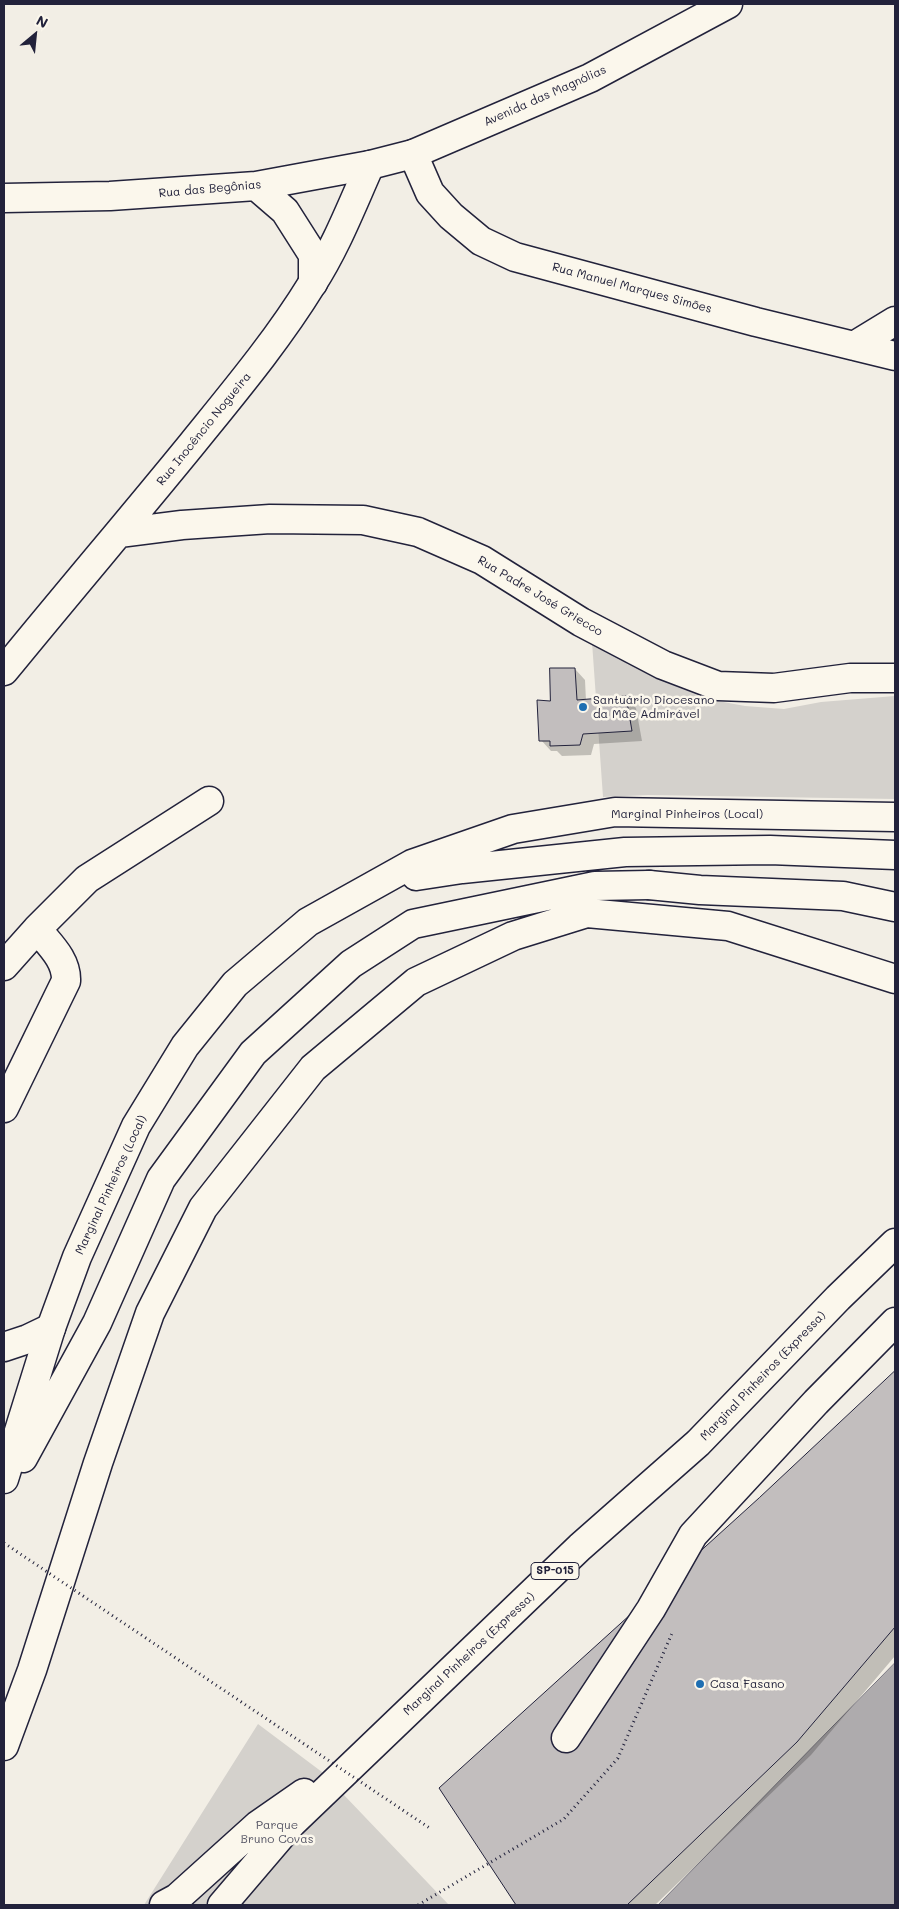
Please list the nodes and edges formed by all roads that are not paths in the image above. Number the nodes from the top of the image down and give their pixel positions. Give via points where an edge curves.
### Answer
1 (728, 4) edge
2 (413, 154) junction
3 (370, 165) junction
4 (256, 186) junction
5 (4, 198) edge
6 (313, 283) junction
7 (895, 321) edge
8 (854, 346) junction
9 (895, 356) edge
10 (119, 533) junction
11 (4, 671) edge
12 (895, 678) edge
13 (209, 801) dead end
14 (895, 817) edge
15 (895, 855) edge
16 (382, 880) junction
17 (649, 885) junction
18 (895, 907) edge
19 (587, 913) junction
20 (36, 930) junction
21 (4, 966) edge
22 (895, 979) edge
23 (4, 1108) edge
24 (895, 1243) edge
25 (895, 1322) edge
26 (51, 1328) junction
27 (4, 1347) edge
28 (4, 1479) edge
29 (4, 1494) edge
30 (566, 1738) dead end
31 (4, 1746) edge
32 (369, 1748) junction
33 (164, 1905) edge
34 (222, 1905) edge

1 - 2 main road, Avenida das Magnólias via 590,78
2 - 3 main road, Rua das Begônias
2 - 8 main road, Rua Manuel Marques Simões via 430,193 451,216 481,241 515,257
3 - 4 main road, Rua das Begônias
3 - 6 main road, Rua Inocêncio Nogueira
4 - 5 main road, Rua das Begônias via 110,196
4 - 6 main road via 285,211 313,255
6 - 10 main road, Rua Inocêncio Nogueira via 244,381
7 - 8 main road
8 - 9 main road, Rua Manuel Marques Simões
10 - 11 main road, Rua Inocêncio Nogueira
10 - 12 main road, Rua Padre José Griecco via 270,519 363,520 418,532 482,560 589,626 662,665 718,686 774,688 850,678
13 - 20 main road via 87,879
14 - 16 main road, Marginal Pinheiros (Local) via 615,812 513,829 412,864
15 - 16 main road via 770,850 625,852
16 - 26 main road, Marginal Pinheiros (Local) via 308,922 234,984 185,1046 136,1126 77,1257
17 - 18 main road via 843,896
17 - 19 main road
17 - 29 main road via 595,886 413,924 351,964 253,1054 161,1179 97,1323
19 - 22 main road via 728,926
19 - 31 main road via 513,936 416,982 312,1068 203,1208 150,1313
20 - 21 main road
20 - 23 main road via 59,956 66,971 66,981
24 - 32 main road, Marginal Pinheiros (Expressa) / SP-015 via 698,1443 580,1547
25 - 30 main road via 693,1535 651,1609
26 - 27 main road
26 - 28 main road, Marginal Pinheiros (Local)
32 - 33 main road via 258,1825 177,1898
32 - 34 main road, Marginal Pinheiros (Expressa) / SP-015 via 292,1823

